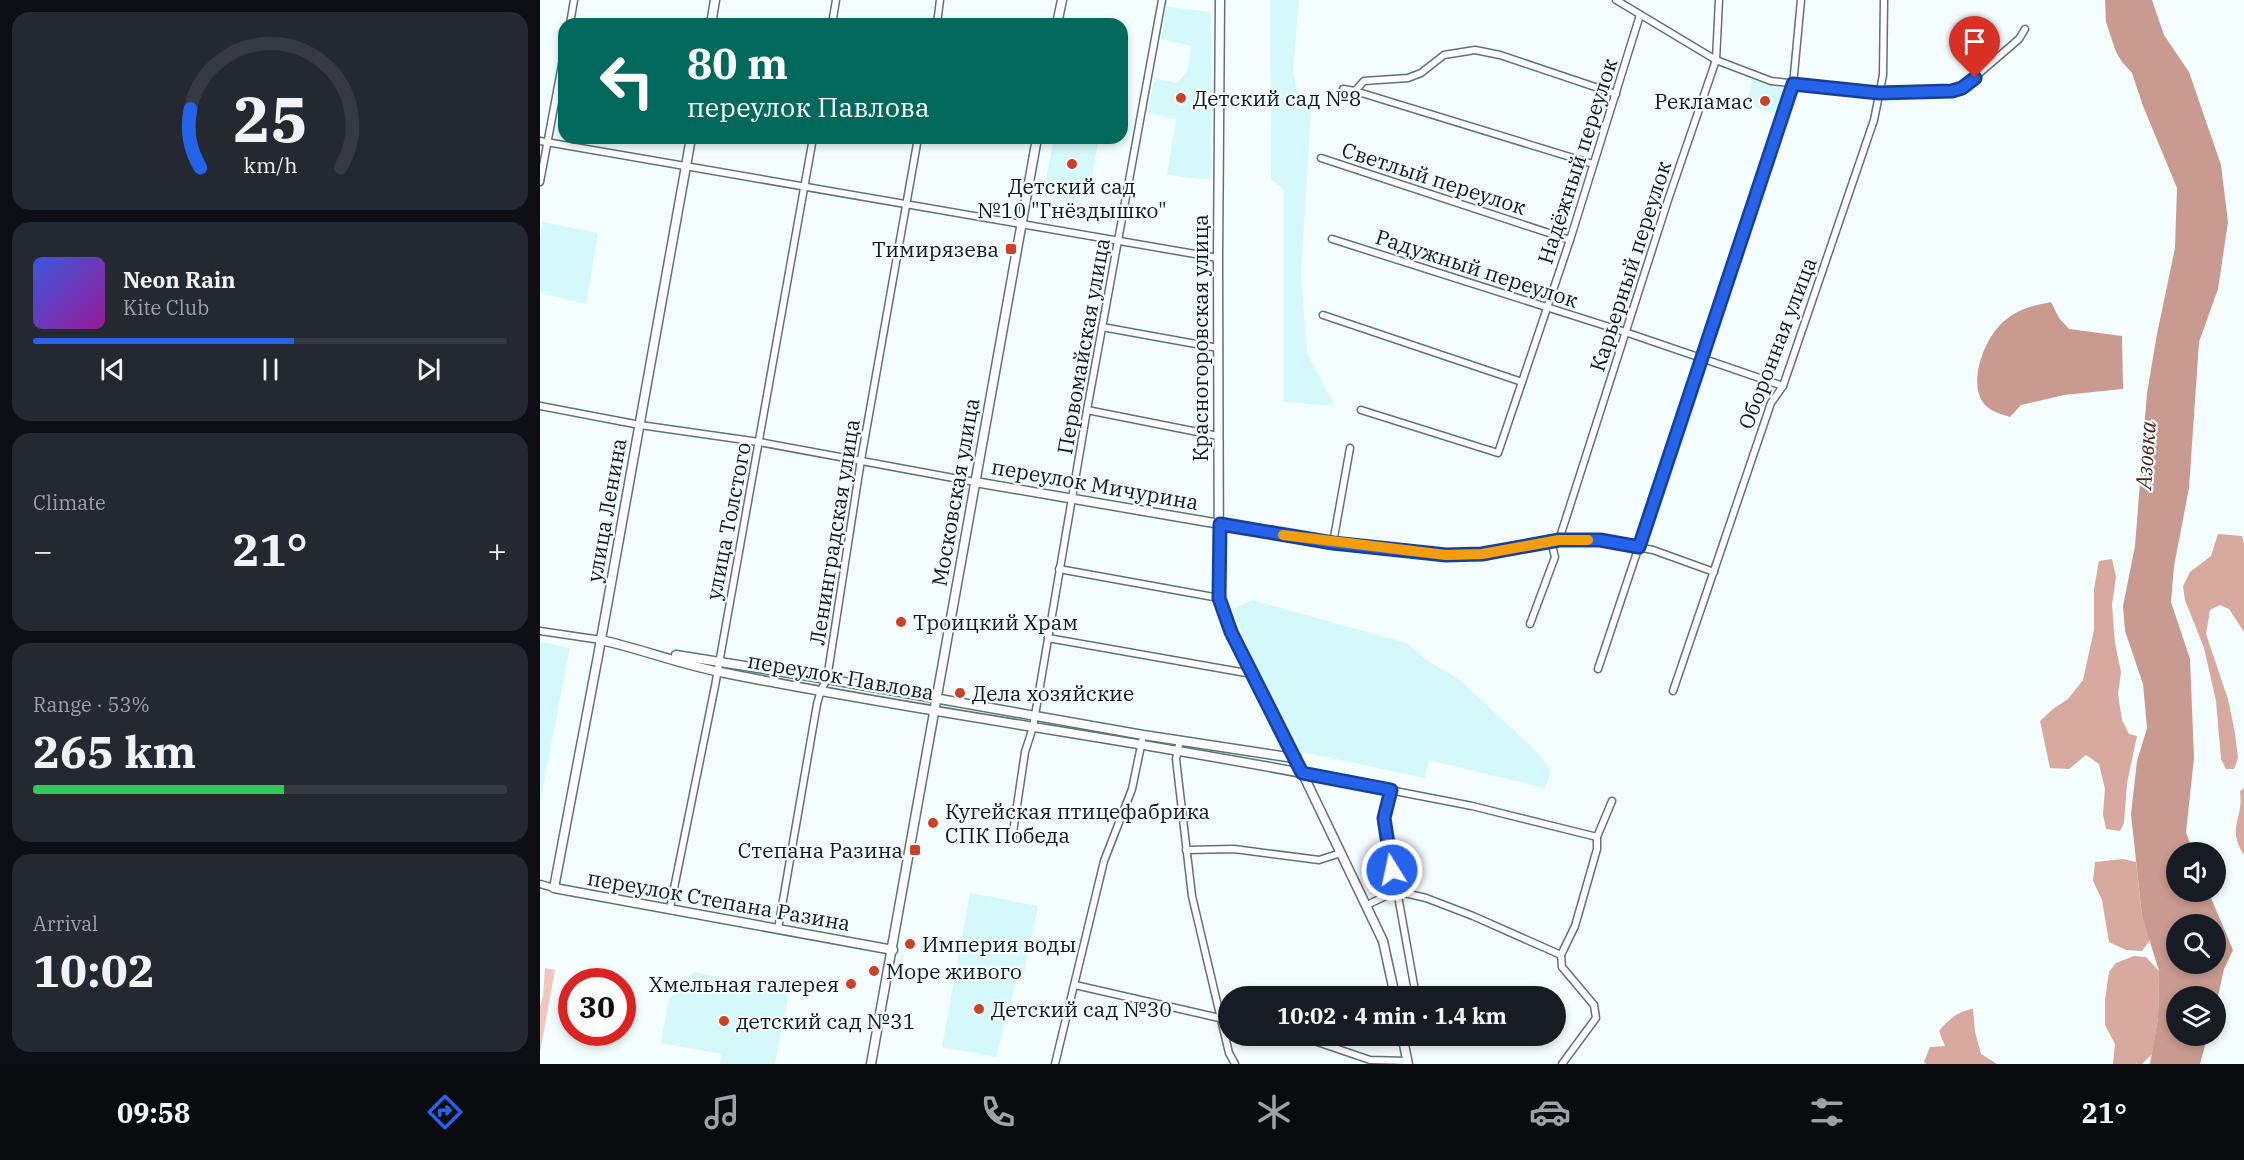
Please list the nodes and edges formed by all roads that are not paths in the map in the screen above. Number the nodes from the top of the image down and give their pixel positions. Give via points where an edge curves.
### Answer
1 (574, 0) edge
2 (715, 0) edge
3 (836, 0) edge
4 (940, 0) edge
5 (1062, 0) edge
6 (1162, 0) edge
7 (1220, 0) edge
8 (1616, 0) edge
9 (1634, 0) edge
10 (1719, 0) edge
11 (1802, 0) edge
12 (1884, 0) edge
13 (1631, 9) junction
14 (1640, 15) junction
15 (571, 18) edge
16 (712, 18) edge
17 (833, 18) edge
18 (937, 18) edge
19 (1058, 18) edge
20 (2025, 29) dead end
21 (1716, 60) junction
22 (1793, 84) junction
23 (558, 87) edge
24 (1343, 89) dead end
25 (1356, 91) junction
26 (1879, 93) junction
27 (1616, 94) junction
28 (540, 141) edge
29 (548, 142) junction
30 (558, 144) edge
31 (560, 144) edge
32 (690, 144) edge
33 (812, 144) edge
34 (917, 144) edge
35 (1036, 144) edge
36 (1321, 158) dead end
37 (1593, 164) junction
38 (686, 166) junction
39 (540, 182) edge
40 (804, 186) junction
41 (907, 204) junction
42 (1021, 224) junction
43 (1332, 239) dead end
44 (1570, 240) junction
45 (1118, 241) junction
46 (1218, 258) junction
47 (1547, 308) junction
48 (1323, 315) dead end
49 (1102, 327) junction
50 (1625, 332) junction
51 (1218, 348) junction
52 (1701, 360) junction
53 (1522, 382) junction
54 (1783, 386) junction
55 (540, 406) edge
56 (1087, 410) junction
57 (1360, 410) dead end
58 (640, 425) junction
59 (1218, 436) junction
60 (759, 442) junction
61 (1350, 448) dead end
62 (861, 460) junction
63 (975, 482) junction
64 (1072, 499) junction
65 (1220, 524) junction
66 (1559, 540) junction
67 (1551, 541) junction
68 (1333, 543) junction
69 (1639, 547) junction
70 (1059, 569) junction
71 (1714, 572) junction
72 (1219, 598) junction
73 (1530, 624) dead end
74 (540, 630) edge
75 (1048, 638) junction
76 (601, 640) junction
77 (646, 650) junction
78 (718, 661) junction
79 (1598, 669) dead end
80 (717, 671) junction
81 (1252, 674) junction
82 (827, 679) junction
83 (821, 690) junction
84 (1673, 692) dead end
85 (937, 698) junction
86 (935, 711) junction
87 (1034, 716) junction
88 (1033, 727) junction
89 (1143, 735) junction
90 (1180, 740) junction
91 (1141, 745) junction
92 (1178, 752) junction
93 (1294, 758) junction
94 (1302, 773) junction
95 (1391, 790) junction
96 (1612, 801) dead end
97 (1597, 837) junction
98 (1011, 839) dead end
99 (1186, 850) junction
100 (1341, 853) junction
101 (540, 885) edge
102 (554, 888) junction
103 (1396, 891) junction
104 (1367, 905) junction
105 (670, 908) junction
106 (778, 929) junction
107 (893, 950) junction
108 (1561, 955) junction
109 (1075, 985) junction
110 (1393, 986) edge
111 (1414, 986) edge
112 (1218, 1006) edge
113 (1218, 1018) edge
114 (1227, 1046) edge
115 (1329, 1046) edge
116 (1404, 1046) edge
117 (1407, 1063) edge
118 (871, 1064) edge
119 (1055, 1064) edge
120 (1234, 1064) edge
121 (1562, 1064) edge

1 - 15 street
2 - 16 street
3 - 17 street
4 - 18 street
5 - 19 street
6 - 45 street, Первомайская улица
7 - 46 street, Красногоровская улица
8 - 13 street
9 - 13 street
10 - 21 street, Карьерный переулок
11 - 22 street
12 - 26 street, Оборонная улица via 1883,75
13 - 14 street
14 - 21 street
14 - 27 street, Надёжный переулок
20 - 26 street via 2019,39 1962,88
21 - 22 street via 1771,81
21 - 50 street, Карьерный переулок
22 - 26 street
22 - 52 street
23 - 29 street
24 - 25 street
25 - 27 street via 1364,81 1408,78 1444,55 1475,50
25 - 37 street
26 - 54 street, Оборонная улица via 1874,120
27 - 37 street, Надёжный переулок
28 - 29 street
29 - 30 street
29 - 39 street
31 - 38 street
32 - 38 street, улица Ленина
33 - 40 street, улица Толстого
34 - 41 street, Ленинградская улица
35 - 42 street, Московская улица
36 - 44 street, Светлый переулок
37 - 44 street, Надёжный переулок
38 - 40 street
38 - 58 street, улица Ленина
40 - 41 street
40 - 60 street, улица Толстого
41 - 42 street
41 - 62 street, Ленинградская улица
42 - 45 street
42 - 63 street, Московская улица
43 - 47 street, Радужный переулок
44 - 47 street, Надёжный переулок
45 - 46 street
45 - 49 street, Первомайская улица
46 - 51 street, Красногоровская улица
47 - 50 street, Радужный переулок
47 - 53 street, Надёжный переулок
48 - 53 street
49 - 51 street
49 - 56 street, Первомайская улица
50 - 52 street, Радужный переулок
50 - 66 street, Карьерный переулок
51 - 59 street, Красногоровская улица
52 - 54 street, Радужный переулок
52 - 69 street
53 - 57 street, Надёжный переулок via 1498,453
54 - 71 street, Оборонная улица via 1771,403
55 - 58 street, переулок Мичурина
56 - 59 street
56 - 64 street, Первомайская улица
58 - 60 street, переулок Мичурина
58 - 76 street, улица Ленина
59 - 65 street, Красногоровская улица
60 - 62 street, переулок Мичурина
60 - 78 street, улица Толстого
61 - 68 street
62 - 63 street, переулок Мичурина
62 - 82 street, Ленинградская улица
63 - 64 street, переулок Мичурина
63 - 85 street, Московская улица
64 - 65 street, переулок Мичурина
64 - 70 street, Первомайская улица
65 - 68 street, переулок Мичурина
65 - 72 street, Красногоровская улица
66 - 67 street, переулок Мичурина
66 - 69 street, переулок Мичурина via 1600,540
67 - 68 street, переулок Мичурина via 1482,554 1446,555
67 - 73 street via 1555,557
69 - 71 street, переулок Мичурина
69 - 79 street
70 - 72 street
70 - 75 street, Первомайская улица
71 - 84 street, Оборонная улица
72 - 81 street, Красногоровская улица
74 - 76 street, переулок Павлова
75 - 81 street
75 - 87 street, Первомайская улица
76 - 77 street, переулок Павлова
76 - 102 street, улица Ленина
77 - 78 street, переулок Павлова
77 - 80 street, переулок Павлова
78 - 80 street, улица Толстого
78 - 82 street, переулок Павлова
80 - 83 street, переулок Павлова
80 - 105 street, улица Толстого
81 - 93 street, Красногоровская улица
82 - 83 street, Ленинградская улица
82 - 85 street, переулок Павлова
83 - 86 street, переулок Павлова
83 - 106 street, Ленинградская улица
85 - 86 street, Московская улица
85 - 87 street, переулок Павлова
86 - 88 street, переулок Павлова
86 - 107 street, Московская улица
87 - 88 street, Первомайская улица
87 - 89 street, переулок Павлова
88 - 91 street, переулок Павлова
88 - 98 street, Первомайская улица via 1025,752
89 - 90 street, переулок Павлова
89 - 91 street
90 - 92 street
90 - 93 street, переулок Павлова
91 - 92 street, переулок Павлова
91 - 109 street via 1132,789 1104,861
92 - 94 street, переулок Павлова
92 - 99 street
93 - 94 street, Красногоровская улица
94 - 95 street, переулок Павлова
94 - 100 street, Красногоровская улица
95 - 97 street, переулок Павлова
95 - 103 street via 1384,818
96 - 97 street
97 - 108 street via 1588,885
99 - 100 street via 1234,849 1319,860
99 - 112 street via 1192,896
100 - 104 street, Красногоровская улица
101 - 102 street, переулок Степана Разина
102 - 105 street, переулок Степана Разина
103 - 104 street
103 - 108 street via 1464,912
103 - 111 street
104 - 110 street, Красногоровская улица via 1383,941
105 - 106 street, переулок Степана Разина
106 - 107 street, переулок Степана Разина
107 - 118 street, Московская улица
108 - 121 street via 1562,967 1594,1005 1596,1018
109 - 113 street
109 - 119 street
114 - 120 street
115 - 117 street via 1370,1060
116 - 117 street

